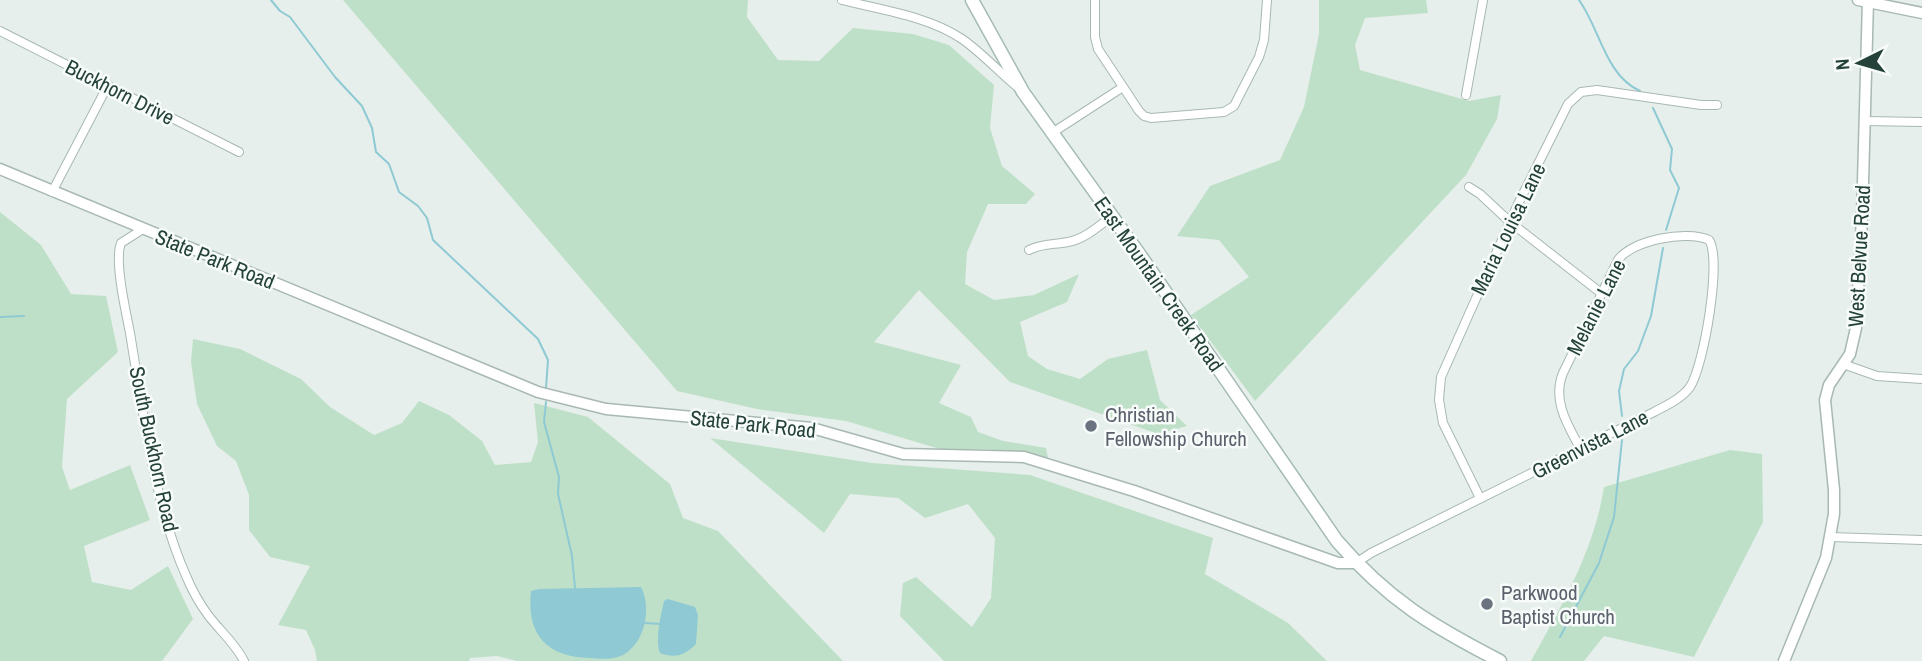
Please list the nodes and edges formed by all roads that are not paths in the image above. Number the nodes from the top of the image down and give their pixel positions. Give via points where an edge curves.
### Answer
1 (842, 0) edge
2 (972, 0) edge
3 (1095, 0) edge
4 (1267, 0) edge
5 (1483, 0) edge
6 (1865, 1) edge
7 (1922, 13) edge
8 (0, 31) edge
9 (108, 85) junction
10 (1123, 87) junction
11 (1023, 92) junction
12 (1466, 95) dead end
13 (1717, 105) dead end
14 (1865, 121) junction
15 (1922, 122) edge
16 (1052, 133) junction
17 (239, 152) dead end
18 (0, 169) edge
19 (1469, 187) dead end
20 (52, 192) junction
21 (1112, 216) junction
22 (1510, 222) junction
23 (143, 229) junction
24 (1712, 243) joint
25 (1029, 250) dead end
26 (1601, 293) junction
27 (1843, 364) junction
28 (1922, 379) edge
29 (1580, 448) junction
30 (1480, 498) junction
31 (1830, 537) junction
32 (1922, 540) edge
33 (1356, 563) junction
34 (244, 661) edge
35 (1500, 661) edge
36 (1784, 661) edge

1 - 11 street via 949,31
2 - 11 main road, East Mountain Creek Road
3 - 10 street via 1097,46
4 - 10 street via 1259,57 1228,111 1147,117
5 - 12 street
6 - 7 street
6 - 14 street, West Belvue Road
8 - 9 street, Buckhorn Drive
9 - 17 street, Buckhorn Drive
9 - 20 street
10 - 16 street
11 - 16 main road, East Mountain Creek Road
13 - 22 street, Maria Louisa Lane via 1597,90 1577,94
14 - 15 street
14 - 27 street, West Belvue Road via 1857,314 1852,350
16 - 21 main road, East Mountain Creek Road
18 - 20 street, State Park Road
19 - 22 street
20 - 23 street, State Park Road
21 - 25 street via 1082,238
21 - 33 main road, East Mountain Creek Road
22 - 26 street
22 - 30 street, Maria Louisa Lane via 1439,384 1443,423
23 - 33 street, State Park Road via 566,401 632,413 812,428 903,454 1024,457 1338,562
23 - 34 street, South Buckhorn Road via 121,243 118,255 157,482 188,582
24 - 26 street, Melanie Lane via 1689,236 1632,247 1618,260
24 - 29 street, Greenvista Lane via 1707,328 1689,387 1677,399
26 - 29 street, Melanie Lane via 1558,387 1560,407
27 - 28 street via 1877,376
27 - 31 street, West Belvue Road via 1825,400 1835,490
29 - 30 street, Greenvista Lane
30 - 33 street, Greenvista Lane
31 - 32 street
31 - 36 street, West Belvue Road via 1818,581
33 - 35 main road via 1427,622

